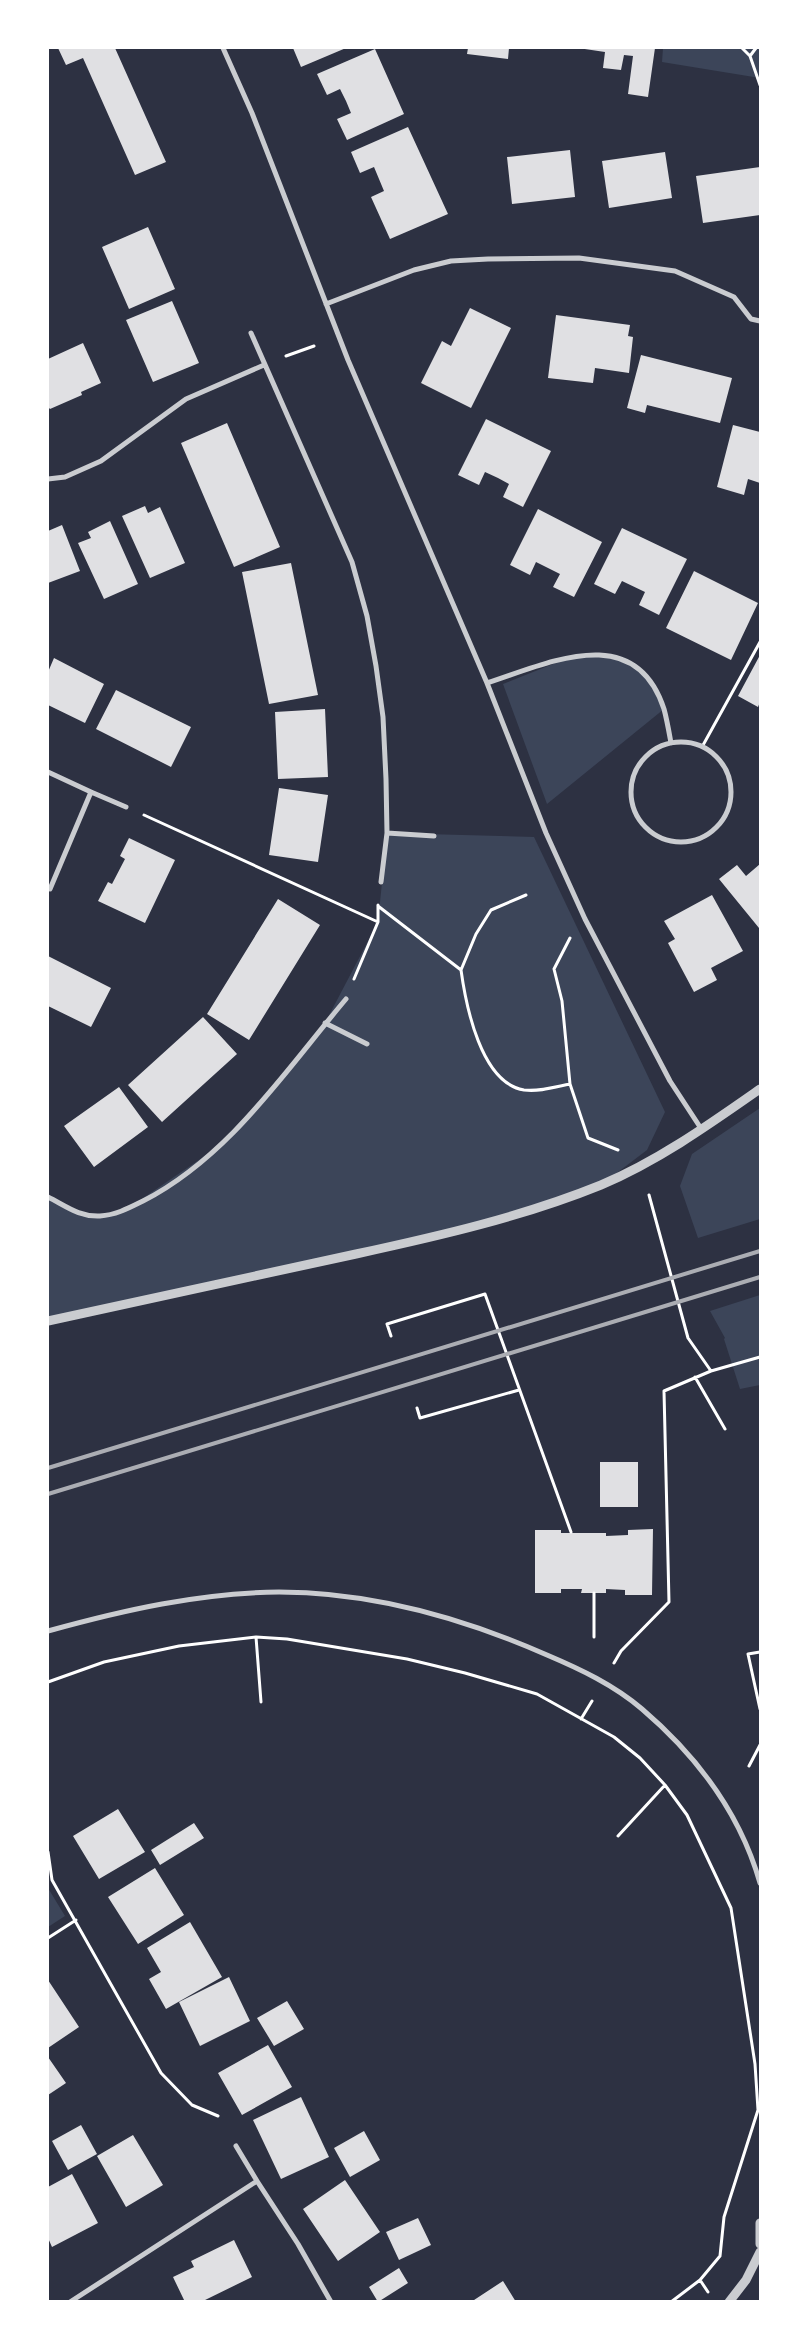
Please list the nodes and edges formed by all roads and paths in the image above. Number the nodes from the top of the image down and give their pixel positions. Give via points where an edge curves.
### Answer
1 (223, 48) edge
2 (742, 48) edge
3 (756, 48) edge
4 (750, 56) junction
5 (760, 85) edge
6 (326, 304) junction
7 (760, 321) edge
8 (251, 334) dead end
9 (314, 346) dead end
10 (264, 365) junction
11 (48, 479) edge
12 (760, 642) edge
13 (487, 683) junction
14 (671, 743) junction
15 (702, 747) junction
16 (48, 772) edge
17 (91, 792) junction
18 (126, 807) joint
19 (387, 834) junction
20 (434, 836) dead end
21 (381, 882) joint
22 (50, 890) dead end
23 (526, 896) dead end
24 (378, 906) junction
25 (584, 919) junction
26 (378, 922) junction
27 (460, 970) junction
28 (346, 999) joint
29 (326, 1023) junction
30 (367, 1044) dead end
31 (570, 1084) junction
32 (760, 1089) edge
33 (702, 1130) junction
34 (619, 1150) dead end
35 (649, 1196) dead end
36 (48, 1197) edge
37 (48, 1321) edge
38 (391, 1336) dead end
39 (760, 1357) edge
40 (711, 1371) junction
41 (695, 1377) junction
42 (519, 1390) junction
43 (417, 1408) dead end
44 (725, 1429) dead end
45 (571, 1532) dead end
46 (594, 1593) dead end
47 (48, 1632) edge
48 (256, 1637) junction
49 (594, 1637) dead end
50 (621, 1651) dead end
51 (760, 1652) edge
52 (48, 1682) edge
53 (260, 1702) dead end
54 (760, 1709) edge
55 (760, 1745) edge
56 (748, 1766) dead end
57 (666, 1785) junction
58 (618, 1836) dead end
59 (48, 1852) edge
60 (760, 1883) edge
61 (76, 1920) junction
62 (48, 1938) edge
63 (759, 2110) edge
64 (218, 2116) dead end
65 (236, 2146) dead end
66 (257, 2181) junction
67 (760, 2223) edge
68 (760, 2244) edge
69 (760, 2252) edge
70 (70, 2302) edge
71 (331, 2302) edge
72 (671, 2302) edge
73 (729, 2302) edge

1 - 6 street via 252,113
2 - 4 path
3 - 4 path
4 - 5 path
6 - 7 street via 414,270 451,261 579,258 675,271 734,297 751,319
6 - 13 street
8 - 10 street
9 - 10 path
10 - 11 street via 186,399 100,461 65,477
10 - 19 street via 352,562 367,616 383,717
12 - 15 path
13 - 14 street via 573,656 595,653 614,656 631,662 645,674 664,709
13 - 25 street
14 - 15 street via 687,742
14 - 15 street via 655,749 642,761 634,776 631,794 635,811 644,825 657,836 674,841 690,841 718,827 731,798 725,768 716,756
16 - 17 street
17 - 18 street
17 - 22 street
18 - 26 path
19 - 20 street
19 - 21 street
21 - 24 path
23 - 27 path via 491,910
24 - 26 path
24 - 27 path
25 - 31 path via 554,969 562,1001
25 - 33 street via 670,1081
26 - 28 path
27 - 31 path via 467,1008 485,1054 499,1075 510,1085 524,1090
28 - 29 street
29 - 30 street
29 - 36 street via 249,1115 168,1188 116,1214 99,1216 70,1210
31 - 34 path via 588,1138
32 - 33 street
33 - 37 street via 609,1181 522,1213 450,1233
35 - 40 path via 688,1338
38 - 42 path via 387,1324 485,1294
39 - 40 path
40 - 41 path
41 - 44 path
41 - 50 path via 664,1391 669,1602
42 - 43 path via 420,1418
42 - 45 path
46 - 49 path
47 - 60 street via 167,1602 280,1592 345,1597 455,1619 563,1662 603,1682 641,1708 698,1764 716,1789 736,1821
48 - 52 path via 140,1653
48 - 53 path
48 - 57 path via 322,1643 407,1659 538,1694 614,1737
51 - 54 path via 748,1654
55 - 56 path
57 - 58 path
57 - 63 path via 687,1815 731,1908
59 - 61 path via 52,1880
61 - 62 path
61 - 64 path via 161,2073 192,2105
63 - 72 path via 724,2217 720,2256 700,2280
65 - 66 street
66 - 70 street
66 - 71 street
67 - 68 street
69 - 73 street via 746,2280

